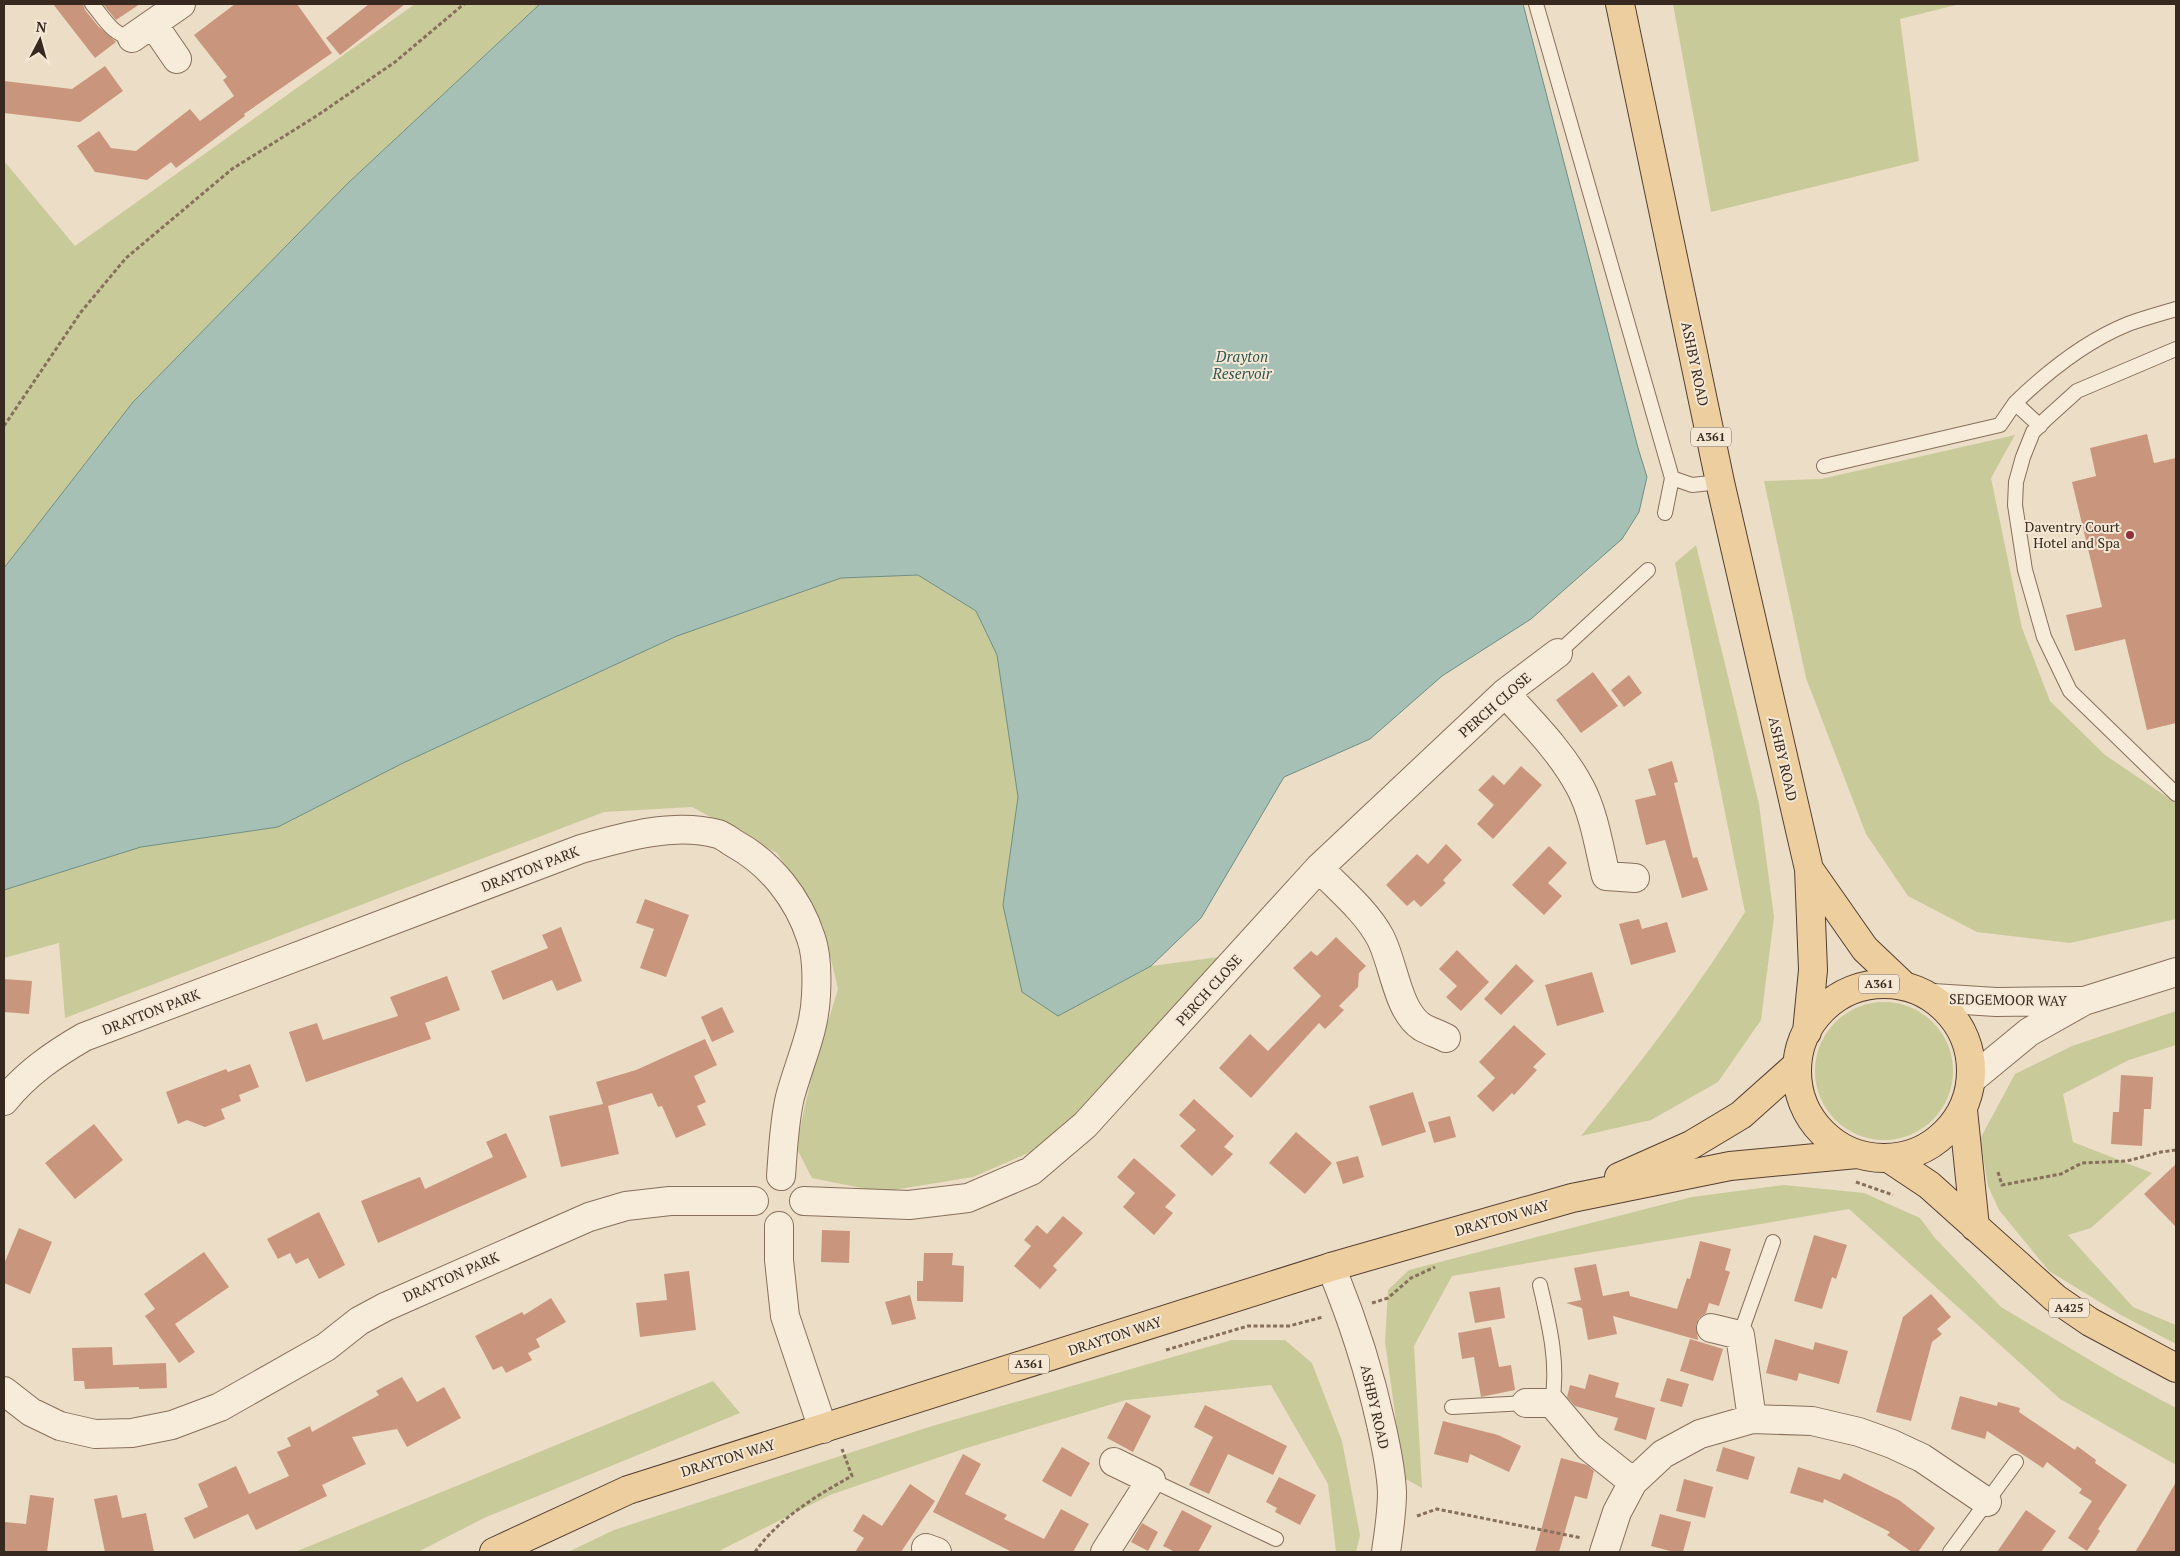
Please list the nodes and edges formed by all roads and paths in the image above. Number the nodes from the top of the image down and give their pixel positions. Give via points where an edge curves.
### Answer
1 (92, 4) edge
2 (181, 4) edge
3 (464, 4) edge
4 (1536, 4) edge
5 (1620, 4) edge
6 (143, 31) junction
7 (177, 59) dead end
8 (2176, 309) edge
9 (2176, 349) edge
10 (2015, 403) junction
11 (4, 426) edge
12 (2040, 426) junction
13 (1824, 466) dead end
14 (1672, 478) junction
15 (1720, 482) junction
16 (1664, 512) dead end
17 (1648, 570) dead end
18 (1558, 653) joint
19 (1505, 693) junction
20 (2176, 794) edge
21 (1319, 868) junction
22 (1808, 869) junction
23 (1635, 878) dead end
24 (2176, 972) edge
25 (1903, 985) junction
26 (1933, 998) junction
27 (2084, 1001) junction
28 (1807, 1032) junction
29 (1446, 1038) dead end
30 (1797, 1065) junction
31 (1972, 1079) junction
32 (4, 1100) edge
33 (1963, 1110) junction
34 (2176, 1150) edge
35 (1890, 1159) junction
36 (1968, 1160) junction
37 (1855, 1167) junction
38 (781, 1176) junction
39 (1898, 1197) dead end
40 (1572, 1198) junction
41 (754, 1201) junction
42 (804, 1201) junction
43 (779, 1226) junction
44 (1975, 1227) junction
45 (1773, 1242) dead end
46 (1436, 1266) dead end
47 (1331, 1267) junction
48 (1540, 1284) dead end
49 (1348, 1310) junction
50 (1711, 1328) dead end
51 (1740, 1334) junction
52 (1162, 1351) dead end
53 (2176, 1368) edge
54 (4, 1391) edge
55 (1539, 1403) junction
56 (1452, 1407) dead end
57 (1752, 1420) junction
58 (832, 1437) junction
59 (1114, 1462) dead end
60 (2016, 1462) dead end
61 (1151, 1480) junction
62 (1633, 1482) junction
63 (1986, 1502) junction
64 (1390, 1525) junction
65 (1276, 1539) dead end
66 (1606, 1547) edge
67 (494, 1552) edge
68 (754, 1552) edge
69 (1105, 1552) edge
70 (1386, 1552) edge
71 (1950, 1552) edge

1 - 6 lane via 122,37
2 - 6 street
3 - 11 path via 395,62 232,169 126,258 81,312
4 - 14 lane
5 - 15 main road, ASHBY ROAD / A361
6 - 7 street
8 - 10 lane via 2128,324 2089,343
9 - 12 lane via 2077,391
10 - 12 lane
10 - 13 lane via 2000,425
12 - 20 lane via 2033,432 2023,457 2016,482 2015,505 2025,570 2044,637 2070,691
14 - 15 lane via 1692,485
14 - 16 lane
15 - 22 main road, ASHBY ROAD / A361
17 - 18 lane
18 - 19 street, PERCH CLOSE
19 - 21 street, PERCH CLOSE
19 - 23 street via 1554,748 1580,787 1592,819 1606,876
21 - 29 street via 1358,908 1379,936 1409,1014 1420,1026
21 - 42 street, PERCH CLOSE via 1085,1125 1031,1171 968,1198 909,1205
22 - 25 main road, ASHBY ROAD / A361 via 1865,949
22 - 28 main road, ASHBY ROAD / A361 via 1813,970
24 - 27 street, SEDGEMOOR WAY
25 - 26 main road, A361
25 - 28 main road, A361 via 1855,988 1830,1002
26 - 27 street, SEDGEMOOR WAY via 1996,1002
26 - 31 main road, A361 via 1956,1020 1969,1048
27 - 31 street, SEDGEMOOR WAY via 2029,1032
28 - 30 main road, A361
30 - 37 main road, A361 via 1800,1094 1812,1120
30 - 40 main road, DRAYTON WAY / A361 via 1741,1115 1691,1145
31 - 33 main road, A361
32 - 38 street, DRAYTON PARK via 48,1058 84,1037 581,849 621,837 685,830 719,834 752,854 779,878 812,939 816,967 814,1016 790,1098
33 - 35 main road, A361 via 1945,1134 1920,1152
33 - 36 main road
34 - 36 path via 2127,1161 2082,1164 2061,1174 2002,1185 1994,1158
35 - 37 main road, A361
35 - 44 main road, A425 via 1929,1185
36 - 44 main road
37 - 39 path
37 - 40 main road, DRAYTON WAY / A361 via 1730,1166
38 - 41 street via 768,1178 761,1184
38 - 42 street via 800,1186
40 - 47 main road, DRAYTON WAY / A361
41 - 43 street via 766,1222
41 - 54 street, DRAYTON PARK via 670,1201 626,1206 589,1218 385,1306 326,1346 220,1407 172,1425 132,1433 95,1434 53,1423 31,1412
42 - 43 street via 798,1218
43 - 58 street via 785,1316
44 - 53 main road, A425 via 2055,1298 2090,1322
45 - 51 lane
46 - 49 path via 1411,1278 1388,1298
47 - 49 street, ASHBY ROAD
47 - 58 main road, DRAYTON WAY / A361
48 - 55 lane via 1556,1383
49 - 52 path via 1289,1326 1248,1326
49 - 64 street, ASHBY ROAD via 1372,1383 1385,1444 1392,1491
50 - 51 street
51 - 57 street
55 - 56 lane
55 - 62 street
57 - 62 street via 1700,1434 1663,1454
57 - 63 street via 1812,1421 1859,1432 1922,1458
58 - 67 main road, DRAYTON WAY / A361 via 628,1490
58 - 68 path via 852,1476 824,1492 767,1534
59 - 61 street
60 - 63 lane
61 - 65 lane
61 - 69 street
62 - 66 street via 1617,1512
63 - 71 lane
64 - 66 path via 1438,1509
64 - 70 street, ASHBY ROAD

